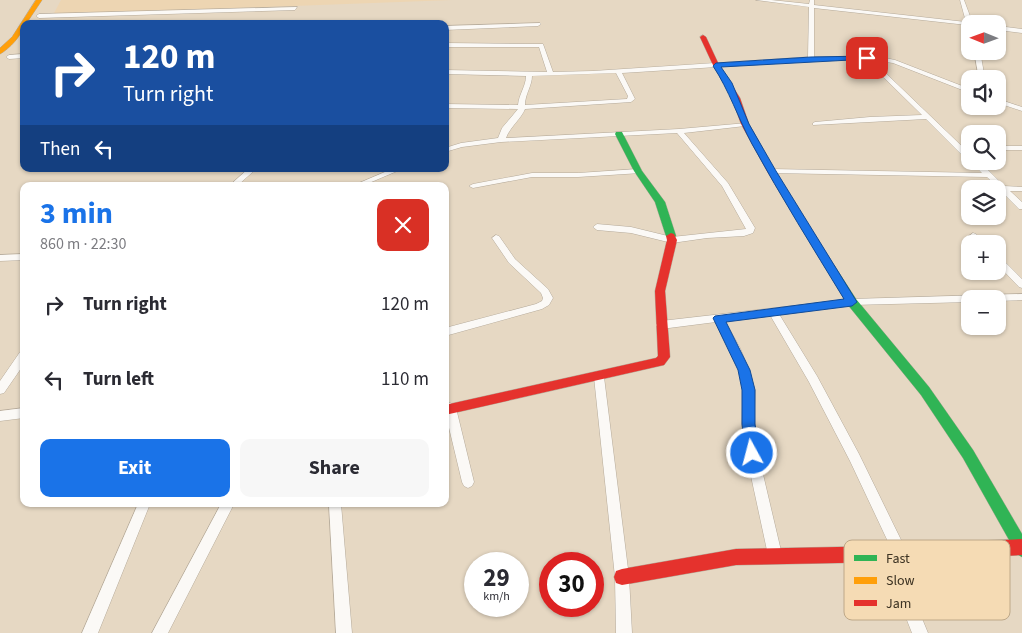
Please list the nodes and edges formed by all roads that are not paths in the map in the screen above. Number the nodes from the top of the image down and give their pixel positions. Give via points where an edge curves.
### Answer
1 (40, 0) edge
2 (50, 0) edge
3 (758, 0) edge
4 (962, 0) edge
5 (812, 3) edge
6 (295, 8) dead end
7 (967, 15) edge
8 (26, 20) edge
9 (37, 20) edge
10 (538, 24) dead end
11 (961, 24) edge
12 (449, 28) edge
13 (20, 29) edge
14 (1006, 29) edge
15 (1022, 31) edge
16 (703, 37) dead end
17 (20, 42) edge
18 (449, 45) edge
19 (5, 55) edge
20 (20, 56) edge
21 (867, 58) junction
22 (811, 59) junction
23 (0, 66) edge
24 (716, 66) junction
25 (618, 71) junction
26 (449, 72) edge
27 (529, 74) junction
28 (550, 74) junction
29 (961, 87) edge
30 (1006, 104) edge
31 (449, 106) edge
32 (522, 106) junction
33 (1022, 110) edge
34 (926, 117) junction
35 (745, 124) junction
36 (815, 124) dead end
37 (678, 131) junction
38 (619, 134) junction
39 (501, 140) junction
40 (958, 147) joint
41 (1006, 148) edge
42 (1022, 148) edge
43 (449, 149) edge
44 (961, 150) edge
45 (983, 170) edge
46 (638, 171) junction
47 (771, 171) junction
48 (249, 172) edge
49 (391, 172) edge
50 (988, 175) junction
51 (993, 180) edge
52 (237, 182) edge
53 (366, 182) edge
54 (473, 186) dead end
55 (1006, 188) edge
56 (1022, 189) edge
57 (1006, 192) edge
58 (1022, 208) edge
59 (597, 227) dead end
60 (496, 238) dead end
61 (672, 240) junction
62 (20, 257) edge
63 (0, 258) edge
64 (1006, 268) edge
65 (1022, 285) edge
66 (1022, 297) edge
67 (1006, 298) edge
68 (961, 299) edge
69 (852, 302) junction
70 (773, 312) junction
71 (719, 318) junction
72 (661, 325) junction
73 (449, 331) edge
74 (20, 361) edge
75 (599, 377) junction
76 (0, 390) edge
77 (449, 409) edge
78 (449, 413) edge
79 (20, 414) edge
80 (0, 416) edge
81 (468, 482) dead end
82 (143, 507) edge
83 (226, 507) edge
84 (335, 507) edge
85 (888, 540) edge
86 (1021, 547) edge
87 (774, 554) junction
88 (844, 554) edge
89 (622, 576) junction
90 (916, 620) edge
91 (90, 633) edge
92 (160, 633) edge
93 (344, 633) edge
94 (624, 633) edge
95 (920, 633) edge

1 - 8 main road
2 - 9 main road
3 - 5 street
4 - 7 street
5 - 11 street
5 - 22 street
6 - 9 street
10 - 12 street
13 - 19 main road
14 - 15 street
16 - 24 main road
17 - 19 main road
18 - 28 street via 541,45
19 - 20 street
19 - 23 main road
21 - 22 street
21 - 29 street via 895,62
21 - 34 street
22 - 24 street
24 - 25 street
24 - 35 main road via 736,98
25 - 28 street
25 - 32 street via 632,96 629,101
26 - 27 street
27 - 28 street
27 - 32 street
30 - 33 street
31 - 32 street
32 - 39 street via 522,111 506,128
34 - 36 street
34 - 40 street
35 - 37 street
35 - 47 main road
37 - 38 street
37 - 61 street via 725,185 750,232
38 - 39 street
38 - 46 main road
39 - 43 street
40 - 44 street
41 - 42 street
45 - 50 street
46 - 54 street via 532,175
46 - 61 main road via 660,202
47 - 50 street
47 - 69 main road
48 - 52 street
49 - 53 street
50 - 51 street
55 - 56 street
57 - 58 street
59 - 61 street via 631,230
60 - 73 street via 512,261 545,291 546,303
61 - 72 main road via 660,291
62 - 63 street
64 - 65 street
66 - 67 street
68 - 69 street
69 - 70 street
69 - 86 main road via 925,391 968,454
70 - 71 street
70 - 85 street via 813,378 855,458
71 - 72 street
71 - 87 street via 746,376 752,453
72 - 75 main road via 664,357 660,362
74 - 76 street
75 - 77 main road
75 - 89 street
78 - 81 street
79 - 80 street
82 - 91 street
83 - 92 street
84 - 93 street
87 - 88 main road
87 - 89 main road
89 - 94 street
90 - 95 street

